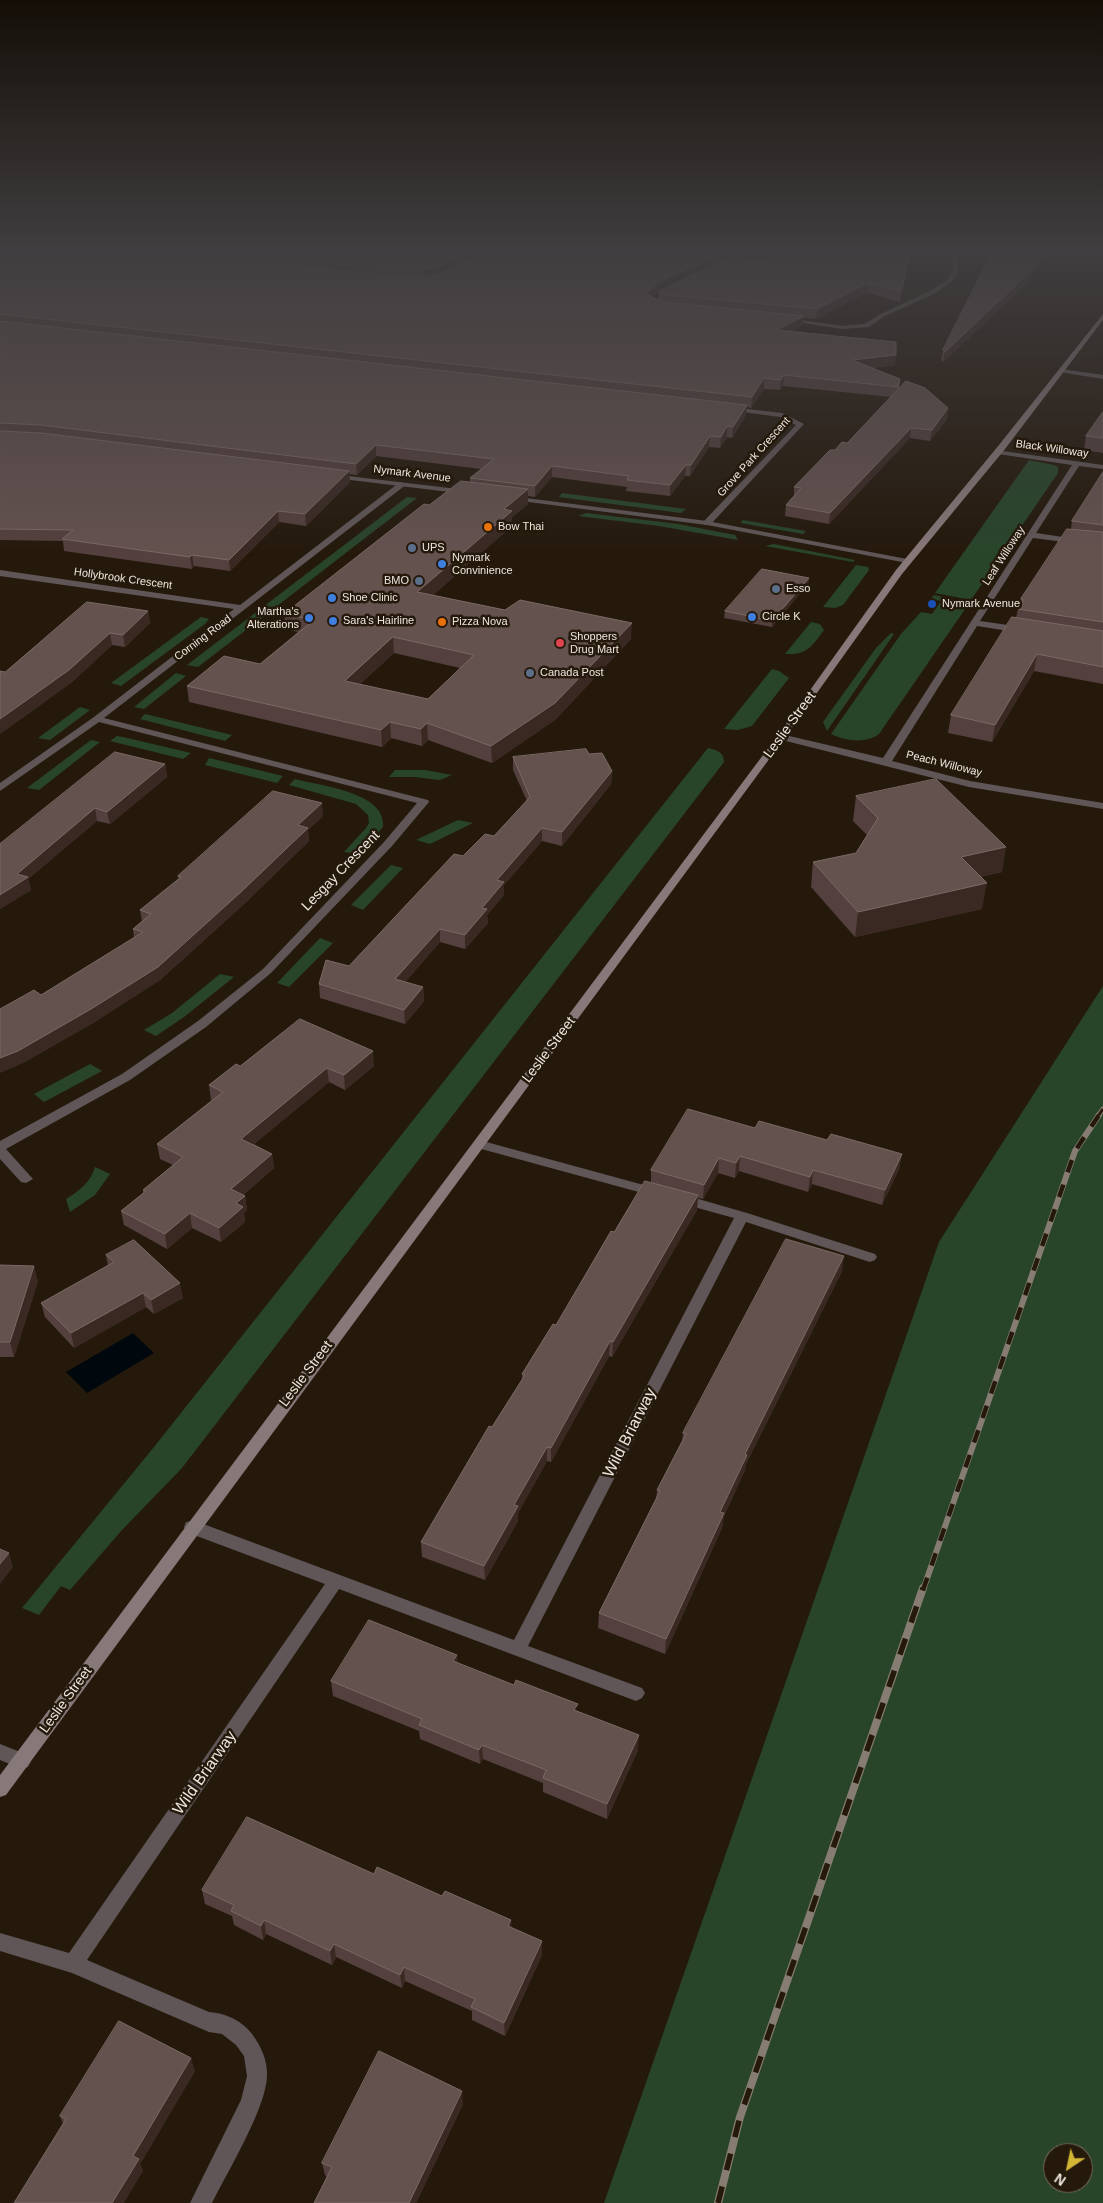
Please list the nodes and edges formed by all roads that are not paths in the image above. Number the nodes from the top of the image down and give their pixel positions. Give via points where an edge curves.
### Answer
1 (1076, 352) edge
2 (1061, 371) junction
3 (1103, 377) edge
4 (723, 408) edge
5 (998, 452) junction
6 (1076, 464) junction
7 (1103, 467) edge
8 (325, 474) edge
9 (403, 484) junction
10 (478, 493) edge
11 (506, 497) edge
12 (707, 524) junction
13 (1032, 535) junction
14 (1103, 545) edge
15 (908, 561) junction
16 (0, 573) edge
17 (242, 608) junction
18 (975, 623) junction
19 (1034, 632) edge
20 (97, 719) junction
21 (782, 737) junction
22 (886, 762) junction
23 (0, 788) edge
24 (1103, 806) edge
25 (479, 1144) junction
26 (0, 1147) edge
27 (0, 1150) edge
28 (26, 1179) dead end
29 (742, 1216) junction
30 (870, 1256) dead end
31 (192, 1527) junction
32 (336, 1581) junction
33 (518, 1649) junction
34 (636, 1693) dead end
35 (0, 1752) edge
36 (22, 1761) junction
37 (0, 1789) edge
38 (0, 1942) edge
39 (73, 1964) junction
40 (201, 2203) edge

1 - 2 main road, Leslie Street
2 - 3 street
2 - 5 main road, Leslie Street
4 - 12 street, Grove Park Crescent via 782,414 800,424
5 - 6 street, Black Willoway
5 - 15 main road, Leslie Street
6 - 7 street, Black Willoway
6 - 13 street, Leaf Willoway
8 - 9 street, Nymark Avenue
9 - 10 street, Nymark Avenue
9 - 17 street, Corning Road
11 - 12 street
12 - 15 street
13 - 14 street
13 - 18 street, Leaf Willoway
15 - 21 main road, Leslie Street
16 - 17 street, Hollybrook Crescent
17 - 20 street, Corning Road
18 - 19 street
18 - 22 street, Leaf Willoway
20 - 23 street, Corning Road
20 - 26 street, Lesgay Crescent via 424,802 267,972 202,1024 126,1077
21 - 22 street, Peach Willoway
21 - 25 main road, Leslie Street
22 - 24 street, Peach Willoway via 968,784
25 - 29 street
25 - 31 main road, Leslie Street
27 - 28 street
29 - 30 street
29 - 33 street, Wild Briarway
31 - 32 street
31 - 36 main road, Leslie Street
32 - 33 street
32 - 39 street, Wild Briarway
33 - 34 street
35 - 36 street
36 - 37 main road, Leslie Street
38 - 39 street
39 - 40 street via 210,2022 227,2025 251,2048 257,2071 255,2096

